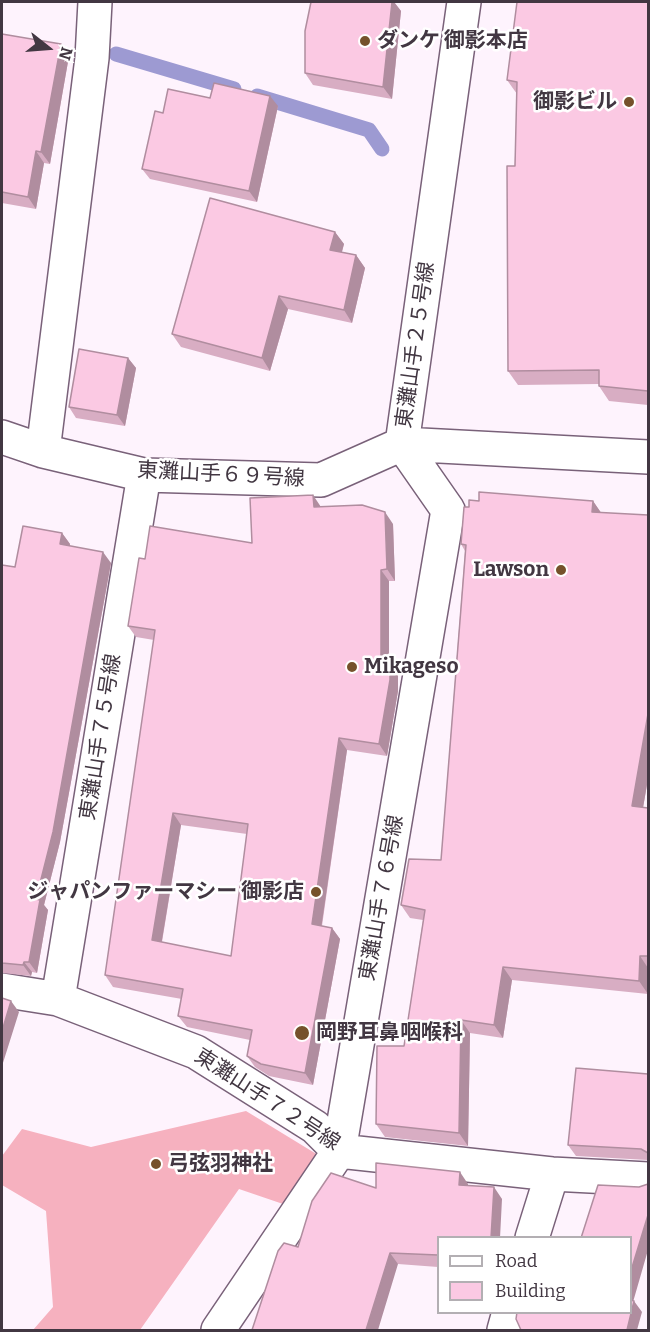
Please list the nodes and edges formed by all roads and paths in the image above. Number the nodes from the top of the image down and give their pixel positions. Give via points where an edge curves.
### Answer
1 (95, 2) edge
2 (464, 2) edge
3 (2, 437) edge
4 (402, 444) junction
5 (43, 451) junction
6 (648, 457) edge
7 (144, 475) junction
8 (2, 990) edge
9 (58, 999) junction
10 (339, 1150) junction
11 (552, 1174) junction
12 (648, 1179) edge
13 (533, 1236) edge
14 (508, 1314) edge
15 (218, 1330) edge
16 (504, 1330) edge

1 - 5 street via 93,58
2 - 4 street, 東灘山手２５号線
3 - 5 street, 東灘山手６９号線
4 - 6 street, 東灘山手２５号線
4 - 7 street, 東灘山手６９号線 via 321,480
4 - 10 street, 東灘山手７６号線 via 448,510
5 - 7 street, 東灘山手６９号線
7 - 9 street, 東灘山手７５号線
8 - 9 street, 東灘山手７２号線
9 - 10 street, 東灘山手７２号線 via 196,1052 315,1127
10 - 11 street, 東灘山手７２号線
10 - 15 street, 東灘山手７６号線
11 - 12 street, 東灘山手７２号線
11 - 13 street
14 - 16 street

